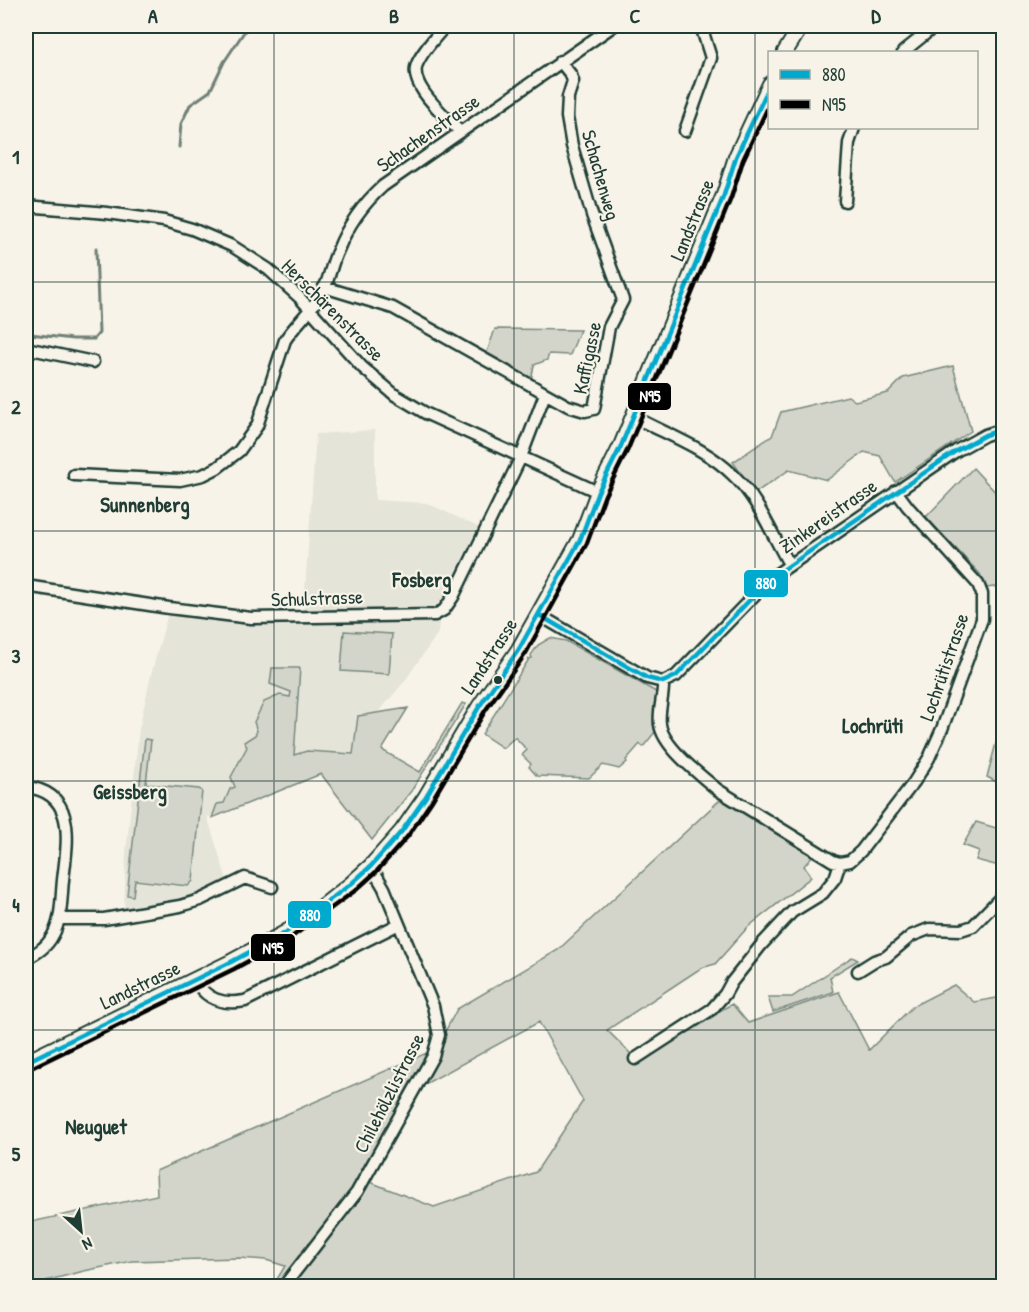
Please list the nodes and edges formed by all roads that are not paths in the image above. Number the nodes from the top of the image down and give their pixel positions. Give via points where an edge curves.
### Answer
1 (445, 26) edge
2 (613, 26) edge
3 (701, 26) edge
4 (801, 26) edge
5 (934, 26) edge
6 (786, 51) edge
7 (904, 51) edge
8 (560, 61) junction
9 (768, 88) edge
10 (854, 129) edge
11 (685, 131) dead end
12 (460, 132) junction
13 (845, 201) dead end
14 (26, 206) edge
15 (324, 287) junction
16 (623, 300) joint
17 (311, 310) junction
18 (26, 348) edge
19 (93, 362) dead end
20 (545, 394) junction
21 (632, 418) junction
22 (1004, 429) edge
23 (521, 457) junction
24 (74, 475) dead end
25 (896, 491) junction
26 (598, 492) junction
27 (789, 564) junction
28 (26, 586) edge
29 (539, 615) junction
30 (663, 682) junction
31 (26, 787) edge
32 (840, 862) junction
33 (371, 866) junction
34 (272, 886) dead end
35 (1004, 894) edge
36 (59, 919) junction
37 (399, 924) junction
38 (26, 959) edge
39 (858, 971) dead end
40 (195, 980) junction
41 (635, 1059) dead end
42 (26, 1062) edge
43 (284, 1287) edge

1 - 12 street via 416,65 415,78 421,90
2 - 8 street, Schachenstrasse
3 - 11 street via 711,58
4 - 6 main road
5 - 7 street
8 - 12 street, Schachenstrasse
8 - 16 street, Schachenweg via 573,81 567,117 572,146
9 - 21 main road, Landstrasse via 736,157
10 - 13 street
12 - 15 street, Schachenstrasse via 383,186 359,211 345,232
14 - 17 street, Herschärenstrasse via 107,213 192,229 232,246 268,269
15 - 17 street, Schachenstrasse
15 - 20 street via 393,308
16 - 20 street, Kaffigasse via 609,327 594,409 585,411 568,406
17 - 23 street, Herschärenstrasse via 362,367 395,395
17 - 24 street, Schachenstrasse via 285,340 257,426 228,461 203,475 180,480
18 - 19 street
20 - 23 street, Schulstrasse
21 - 26 main road, Landstrasse
21 - 27 street via 714,459 734,475 747,490
22 - 25 street, Zinkereistrasse via 971,442
23 - 26 street, Herschärenstrasse
23 - 28 street, Schulstrasse via 453,597 435,615 251,618
25 - 27 street, Zinkereistrasse
25 - 32 street, Lochrütistrasse via 978,584 982,619 929,758 861,851 850,861
26 - 29 main road, Landstrasse via 580,540
27 - 30 street, Zinkereistrasse via 753,595 683,670
29 - 30 street via 647,678
29 - 33 main road, Landstrasse via 427,796
30 - 32 street via 661,729 688,763 718,790
31 - 36 street via 52,798 67,825
32 - 41 street via 835,878 823,893 792,912 712,1009
33 - 37 street, Chilehölzlistrasse
33 - 40 main road, Landstrasse via 300,923
34 - 36 street via 245,878 180,906 104,919
35 - 39 street via 973,926 951,931 929,929 911,936 886,957
36 - 38 street via 50,942
37 - 40 street via 245,1000 213,999
37 - 43 street, Chilehölzlistrasse via 433,1006 438,1042 357,1192
40 - 42 main road, Landstrasse

